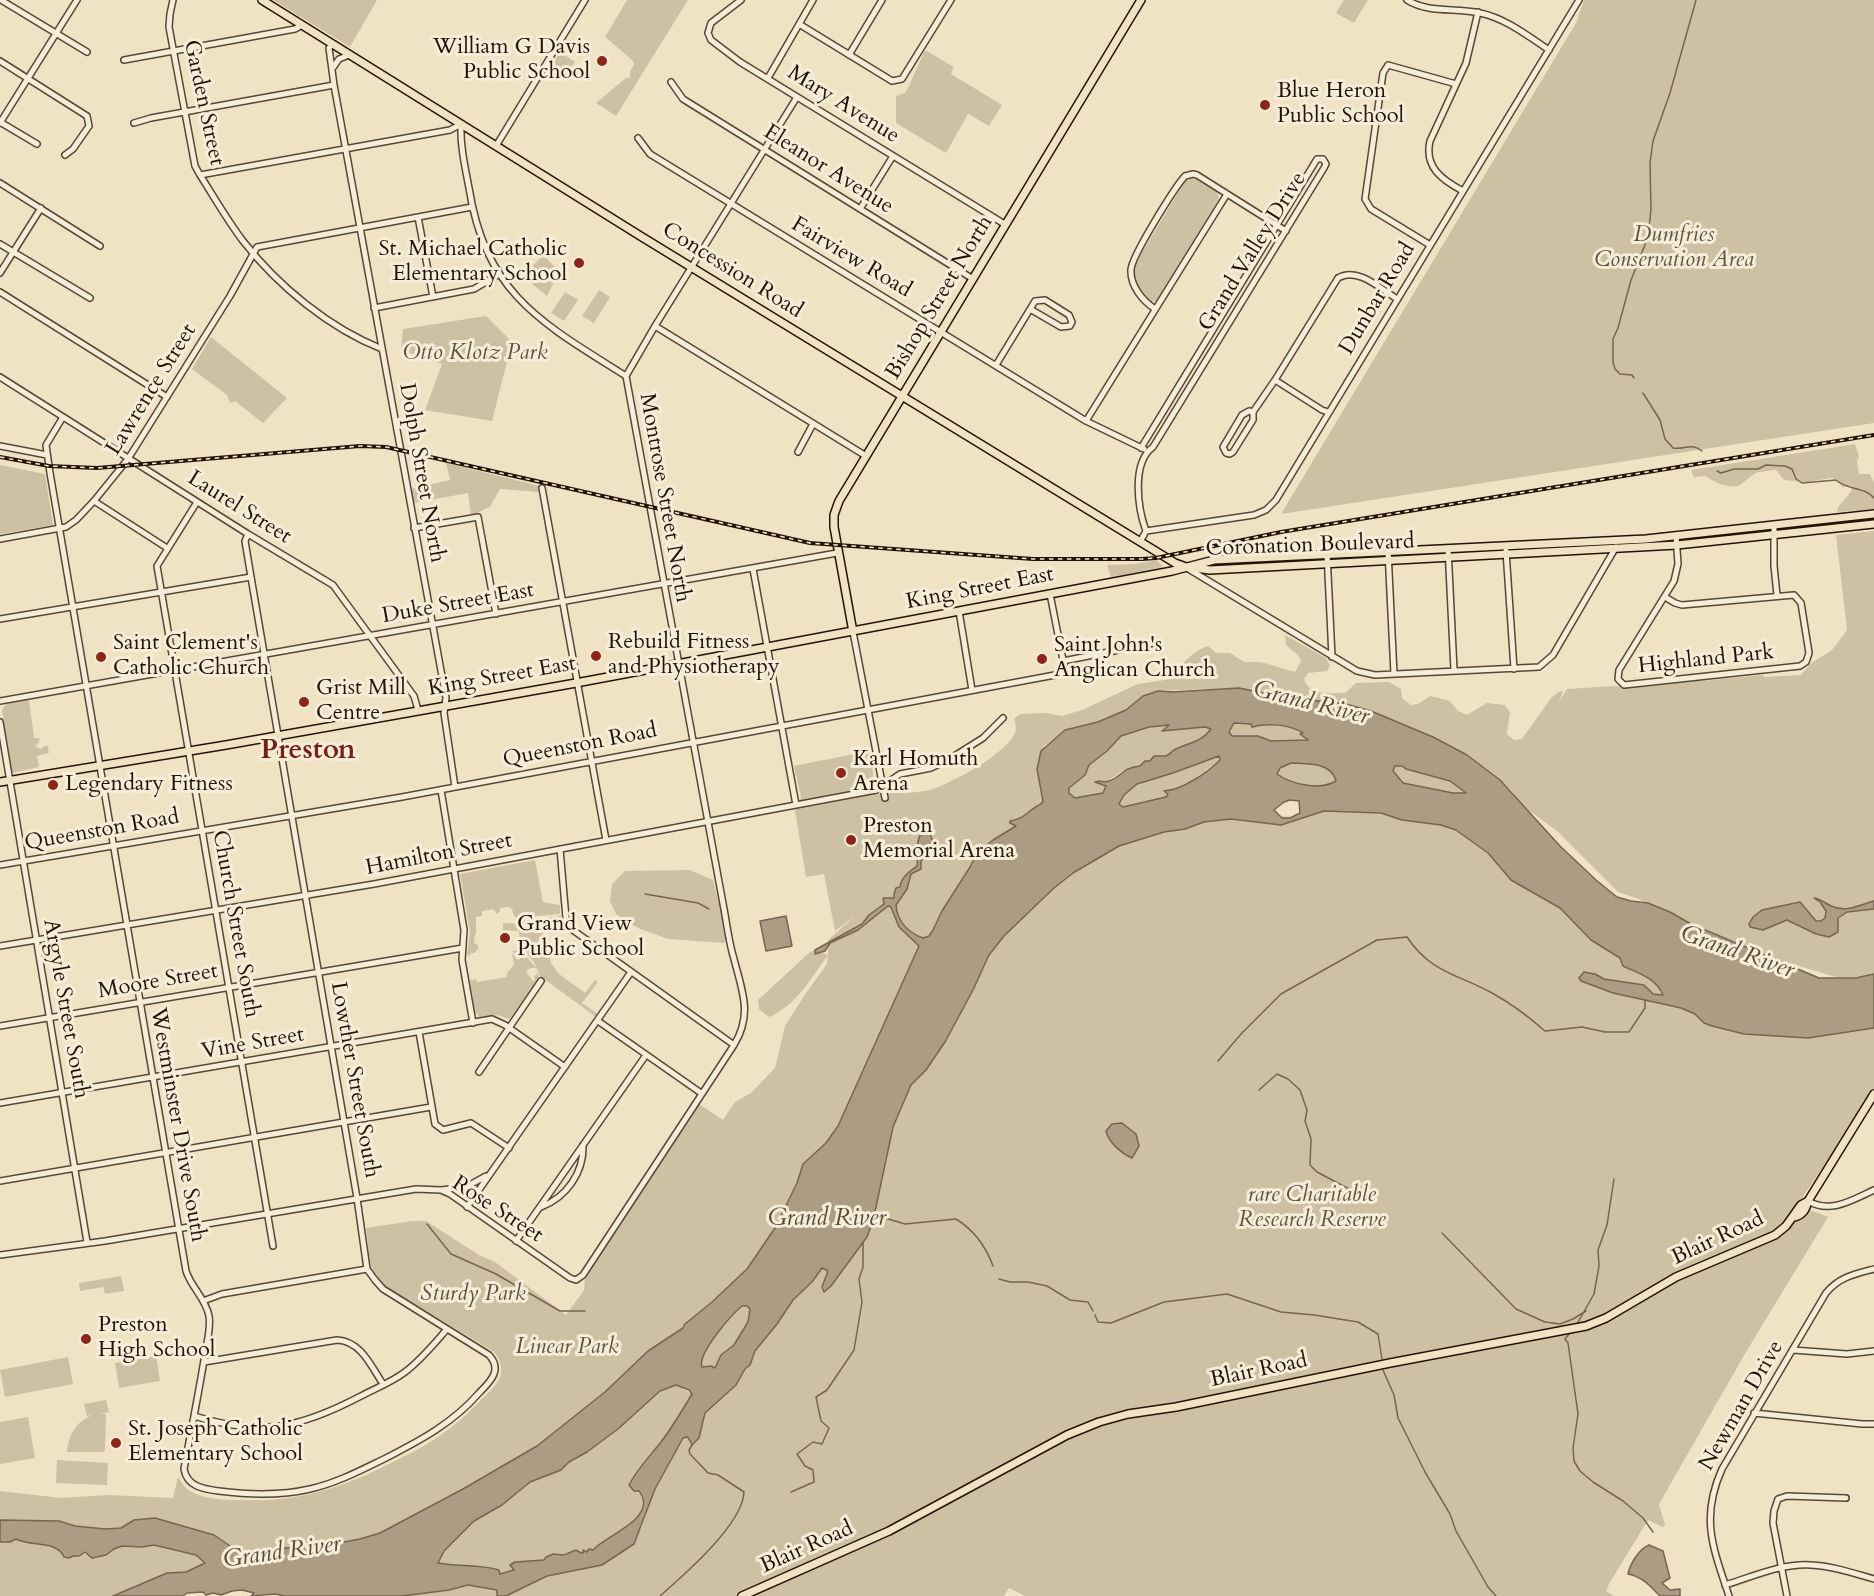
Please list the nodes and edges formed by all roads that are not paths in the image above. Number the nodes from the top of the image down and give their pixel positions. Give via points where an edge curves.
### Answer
1 (1, 0) edge
2 (77, 0) edge
3 (173, 0) edge
4 (262, 0) edge
5 (585, 0) edge
6 (741, 0) edge
7 (813, 0) edge
8 (882, 0) edge
9 (951, 0) edge
10 (1141, 0) edge
11 (1407, 0) edge
12 (1424, 0) edge
13 (1579, 0) edge
14 (1421, 7) junction
15 (1478, 12) junction
16 (799, 24) junction
17 (302, 25) junction
18 (56, 34) junction
19 (332, 44) junction
20 (1549, 50) junction
21 (87, 52) dead end
22 (174, 52) junction
23 (349, 55) junction
24 (849, 55) junction
25 (124, 60) dead end
26 (0, 61) edge
27 (332, 69) junction
28 (28, 78) junction
29 (768, 78) junction
30 (671, 82) dead end
31 (1456, 84) junction
32 (334, 85) junction
33 (797, 97) junction
34 (185, 112) junction
35 (0, 122) edge
36 (134, 123) dead end
37 (461, 124) junction
38 (638, 138) dead end
39 (37, 144) dead end
40 (496, 146) junction
41 (346, 149) junction
42 (764, 150) junction
43 (65, 155) dead end
44 (893, 156) junction
45 (200, 175) junction
46 (0, 183) edge
47 (1463, 191) junction
48 (1297, 193) junction
49 (1227, 194) junction
50 (1306, 198) junction
51 (731, 204) junction
52 (472, 207) junction
53 (41, 208) junction
54 (860, 209) junction
55 (418, 217) junction
56 (1006, 225) junction
57 (1278, 226) junction
58 (360, 227) junction
59 (1286, 231) junction
60 (0, 244) edge
61 (1430, 245) junction
62 (100, 246) dead end
63 (13, 252) junction
64 (253, 253) junction
65 (692, 267) junction
66 (0, 273) edge
67 (499, 274) junction
68 (973, 279) junction
69 (1242, 282) junction
70 (1252, 288) junction
71 (0, 292) edge
72 (433, 297) junction
73 (90, 298) dead end
74 (1397, 299) junction
75 (374, 308) junction
76 (1030, 309) junction
77 (1155, 309) junction
78 (655, 326) junction
79 (940, 332) junction
80 (1208, 336) junction
81 (1217, 342) junction
82 (382, 349) junction
83 (996, 365) junction
84 (626, 376) junction
85 (0, 377) edge
86 (1275, 380) junction
87 (1175, 393) junction
88 (902, 396) junction
89 (167, 397) junction
90 (1184, 398) junction
91 (1253, 412) junction
92 (1328, 412) junction
93 (63, 417) junction
94 (1086, 421) junction
95 (813, 424) junction
96 (0, 446) edge
97 (1144, 449) junction
98 (798, 452) dead end
99 (47, 455) junction
100 (866, 456) junction
101 (128, 459) junction
102 (542, 488) dead end
103 (94, 501) junction
104 (197, 502) junction
105 (1874, 514) edge
106 (1860, 516) junction
107 (1874, 524) edge
108 (1774, 526) junction
109 (1860, 526) junction
110 (60, 528) junction
111 (414, 528) junction
112 (1146, 531) junction
113 (248, 534) junction
114 (1676, 535) junction
115 (1774, 536) junction
116 (0, 539) edge
117 (1616, 540) junction
118 (1140, 542) junction
119 (1546, 543) junction
120 (1507, 544) junction
121 (1677, 545) junction
122 (167, 548) junction
123 (1448, 548) junction
124 (1616, 549) junction
125 (1388, 550) junction
126 (1547, 552) junction
127 (837, 553) junction
128 (1327, 553) junction
129 (1506, 555) junction
130 (1257, 558) junction
131 (1448, 558) junction
132 (1388, 561) junction
133 (1328, 564) junction
134 (1186, 567) junction
135 (1258, 567) junction
136 (753, 569) junction
137 (1210, 570) junction
138 (251, 577) junction
139 (1210, 583) junction
140 (663, 584) junction
141 (161, 592) junction
142 (1050, 594) junction
143 (1778, 595) junction
144 (1665, 597) junction
145 (562, 602) junction
146 (72, 607) junction
147 (959, 611) junction
148 (496, 614) junction
149 (0, 619) edge
150 (433, 626) junction
151 (853, 632) junction
152 (372, 636) junction
153 (1154, 644) dead end
154 (767, 647) junction
155 (265, 655) junction
156 (1332, 657) junction
157 (1063, 661) junction
158 (678, 664) junction
159 (1514, 669) junction
160 (1454, 670) junction
161 (175, 671) junction
162 (1394, 674) junction
163 (576, 683) junction
164 (85, 686) junction
165 (972, 690) junction
166 (0, 701) edge
167 (445, 705) junction
168 (867, 710) junction
169 (418, 711) junction
170 (1003, 718) dead end
171 (0, 722) edge
172 (781, 726) junction
173 (279, 736) junction
174 (693, 741) junction
175 (189, 751) junction
176 (591, 761) junction
177 (99, 766) junction
178 (10, 781) junction
179 (0, 782) edge
180 (882, 786) junction
181 (455, 787) junction
182 (441, 790) junction
183 (885, 798) dead end
184 (796, 805) junction
185 (292, 816) junction
186 (708, 821) junction
187 (202, 831) junction
188 (606, 840) junction
189 (113, 845) junction
190 (560, 849) junction
191 (23, 861) junction
192 (0, 864) edge
193 (454, 870) junction
194 (305, 895) junction
195 (216, 910) junction
196 (126, 925) junction
197 (36, 940) junction
198 (0, 946) edge
199 (463, 948) junction
200 (318, 972) junction
201 (631, 972) junction
202 (541, 981) dead end
203 (229, 987) junction
204 (139, 1002) junction
205 (50, 1018) junction
206 (598, 1021) junction
207 (473, 1023) junction
208 (0, 1026) edge
209 (509, 1028) junction
210 (418, 1032) junction
211 (734, 1045) junction
212 (330, 1048) junction
213 (646, 1055) junction
214 (242, 1063) junction
215 (565, 1067) junction
216 (479, 1072) dead end
217 (152, 1077) junction
218 (62, 1093) junction
219 (701, 1094) junction
220 (1874, 1094) edge
221 (0, 1104) edge
222 (431, 1107) junction
223 (343, 1122) junction
224 (254, 1137) junction
225 (583, 1144) junction
226 (508, 1148) junction
227 (165, 1153) junction
228 (75, 1168) junction
229 (490, 1174) junction
230 (0, 1181) edge
231 (441, 1190) junction
232 (1874, 1190) edge
233 (357, 1198) junction
234 (1808, 1201) junction
235 (467, 1207) junction
236 (539, 1207) junction
237 (267, 1213) junction
238 (178, 1228) junction
239 (516, 1241) junction
240 (87, 1242) junction
241 (273, 1245) dead end
242 (0, 1255) edge
243 (367, 1269) junction
244 (1874, 1269) edge
245 (203, 1301) junction
246 (447, 1329) junction
247 (1793, 1350) junction
248 (1874, 1351) edge
249 (204, 1362) junction
250 (383, 1384) junction
251 (1754, 1413) junction
252 (194, 1416) junction
253 (1874, 1424) edge
254 (1846, 1498) dead end
255 (1782, 1568) junction
256 (1874, 1579) edge
257 (1725, 1585) junction
258 (742, 1596) edge
259 (1729, 1596) edge
260 (1787, 1596) edge

1 - 18 street
2 - 18 street
3 - 22 street, Garden Street via 169,27
4 - 17 main road, Concession Road
5 - 40 street
6 - 29 street, Mary Avenue via 711,23 708,33 711,40
7 - 16 street
8 - 24 street
9 - 24 street via 902,79 892,81
10 - 56 main road, Bishop Street North
11 - 14 street
12 - 14 street
13 - 20 street, Dunbar Road
14 - 15 street
15 - 20 street via 1497,18
15 - 31 street via 1466,63
16 - 24 street
16 - 29 street
17 - 19 main road, Concession Road
17 - 22 street
18 - 21 street
18 - 28 street
19 - 23 main road, Concession Road
19 - 27 street, Dolph Street North via 328,48
20 - 47 street, Dunbar Road
22 - 25 street
22 - 34 street, Garden Street
23 - 27 street via 339,59
23 - 37 main road, Concession Road
26 - 28 street
27 - 32 street, Dolph Street North
28 - 35 street
28 - 43 street via 87,116 88,126 74,149
29 - 33 street, Mary Avenue
30 - 42 street, Eleanor Avenue via 683,99
31 - 47 street via 1428,151 1436,172
31 - 61 street via 1388,65 1383,74 1365,199 1371,208
32 - 34 street
32 - 41 street, Dolph Street North
33 - 42 street, Montrose Street North
33 - 44 street, Mary Avenue
34 - 36 street
34 - 45 street, Garden Street
35 - 39 street
37 - 40 main road, Concession Road
37 - 41 street via 450,130
37 - 52 street
38 - 51 street, Fairview Road via 650,154
40 - 65 main road, Concession Road
41 - 45 street
41 - 58 street, Dolph Street North
42 - 51 street, Montrose Street North
42 - 54 street, Eleanor Avenue
44 - 54 street
44 - 56 street, Mary Avenue
45 - 64 street, Garden Street
46 - 53 street
47 - 61 street, Dunbar Road
48 - 50 street
48 - 50 street, Grand Valley Drive via 1317,159 1323,159 1326,164
48 - 57 street, Grand Valley Drive
49 - 57 street
49 - 77 street
49 - 77 street via 1193,174 1180,182 1132,264 1133,282
50 - 59 street, Grand Valley Drive
51 - 65 street, Montrose Street North
51 - 79 street, Fairview Road
52 - 55 street
52 - 67 street via 482,243
53 - 62 street
53 - 63 street
54 - 68 street, Eleanor Avenue
55 - 58 street
55 - 72 street
56 - 68 main road, Bishop Street North
57 - 59 street
57 - 69 street, Grand Valley Drive
58 - 64 street via 262,245
58 - 75 street, Dolph Street North
59 - 70 street, Grand Valley Drive
60 - 63 street
61 - 74 street, Dunbar Road
63 - 66 street
63 - 73 street
64 - 82 street, Garden Street via 311,307
64 - 89 street, Lawrence Street
65 - 78 street, Montrose Street North
65 - 88 main road, Concession Road
67 - 72 street via 474,289
67 - 84 street via 536,315
68 - 79 main road, Bishop Street North
69 - 70 street
69 - 80 street, Grand Valley Drive
70 - 81 street, Grand Valley Drive
71 - 89 street
72 - 75 street
74 - 86 street via 1358,275 1350,273 1338,278
74 - 92 street, Dunbar Road
75 - 82 street, Dolph Street North
76 - 76 street via 1061,327 1072,322 1069,315 1044,300 1035,301
76 - 83 street
77 - 94 street
78 - 84 street, Montrose Street North
78 - 95 street
79 - 83 street, Fairview Road
79 - 88 main road, Bishop Street North
80 - 81 street
80 - 87 street, Grand Valley Drive
81 - 90 street, Grand Valley Drive
82 - 111 street, Dolph Street North
83 - 94 street, Fairview Road
84 - 140 street, Montrose Street North
85 - 93 street, Laurel Street
86 - 91 street
86 - 92 street
87 - 90 street
87 - 97 street, Grand Valley Drive
88 - 100 main road, Bishop Street North
88 - 118 main road, Concession Road
89 - 101 street, Lawrence Street
90 - 97 street, Grand Valley Drive via 1153,447
91 - 91 street via 1242,416 1223,447 1226,453 1233,452 1253,420
92 - 112 street, Dunbar Road via 1276,500 1266,510
93 - 99 street via 48,440
93 - 101 street, Laurel Street
94 - 97 street, Fairview Road
95 - 98 street
95 - 100 street
96 - 99 street
97 - 112 street, Grand Valley Drive via 1138,488
99 - 110 street, Westminster Drive South
100 - 127 main road, Bishop Street North via 836,506
101 - 103 street, Lawrence Street
101 - 104 street, Laurel Street
102 - 145 street
103 - 110 street, Lawrence Street via 76,520
103 - 122 street
104 - 113 street, Laurel Street
104 - 122 street, Church Street South
105 - 106 main road, Coronation Boulevard
106 - 108 main road, Coronation Boulevard
106 - 109 main road
107 - 109 main road, Coronation Boulevard
108 - 114 main road, Coronation Boulevard
108 - 115 street
109 - 115 main road, Coronation Boulevard
110 - 116 street
110 - 146 street, Westminster Drive South
111 - 148 street via 478,517
111 - 150 street, Dolph Street North
112 - 118 street
113 - 138 street, Lowther Street South via 245,541
113 - 152 street, Laurel Street via 333,585
114 - 117 main road, Coronation Boulevard
114 - 121 street, Highland Park
115 - 121 main road, Coronation Boulevard
115 - 143 street
117 - 119 main road, Coronation Boulevard
117 - 124 street
118 - 134 main road, Concession Road
119 - 120 main road, Coronation Boulevard
119 - 126 main road
120 - 123 main road, Coronation Boulevard
120 - 129 street
121 - 124 main road, Coronation Boulevard
121 - 144 street, Highland Park via 1677,572
122 - 141 street, Church Street South via 157,566
123 - 125 main road, Coronation Boulevard
123 - 131 street
124 - 126 main road, Coronation Boulevard
124 - 159 street via 1553,655 1539,667
125 - 128 main road, Coronation Boulevard
125 - 132 street
126 - 129 main road, Coronation Boulevard
127 - 136 street, Duke Street East
127 - 151 main road, Bishop Street North
128 - 130 main road, Coronation Boulevard
128 - 133 street
129 - 131 main road, Coronation Boulevard
129 - 159 street
130 - 134 main road, Coronation Boulevard via 1214,560
130 - 135 main road
131 - 132 main road, Coronation Boulevard
131 - 160 street
132 - 133 main road, Coronation Boulevard
132 - 162 street
133 - 135 main road, Coronation Boulevard
133 - 156 street
134 - 137 main road, Coronation Boulevard
134 - 139 street
134 - 142 main road, King Street East
135 - 137 main road, Coronation Boulevard
136 - 140 street, Duke Street East
136 - 154 street
137 - 139 street
138 - 141 street
138 - 155 street, Lowther Street South
139 - 156 street
140 - 145 street, Duke Street East
140 - 158 street, Montrose Street North
141 - 146 street
141 - 161 street, Church Street South
142 - 147 main road, King Street East
142 - 157 street
143 - 144 street via 1682,605
143 - 144 street, Highland Park via 1794,595 1801,603 1809,652 1800,666 1624,685 1618,679 1619,670
145 - 148 street, Duke Street East
145 - 163 street
146 - 149 street
146 - 164 street, Westminster Drive South
147 - 151 main road, King Street East
147 - 165 street
148 - 150 street, Duke Street East
150 - 152 street, Duke Street East
150 - 167 street, Dolph Street North
151 - 154 main road, King Street East
151 - 168 street
152 - 155 street, Duke Street East
152 - 169 street, Laurel Street via 416,699
153 - 157 street, Queenston Road
154 - 158 main road, King Street East
154 - 172 street
155 - 161 street, Duke Street East
155 - 173 street, Lowther Street South
156 - 162 street via 1363,673
157 - 165 street, Queenston Road via 1063,669 1055,675
158 - 163 main road, King Street East
158 - 174 street, Montrose Street North
159 - 160 street
160 - 162 street
161 - 164 street, Duke Street East
161 - 175 street, Church Street South
163 - 167 main road, King Street East
163 - 176 street
164 - 166 street, Duke Street East
164 - 177 street, Westminster Drive South
165 - 168 street, Queenston Road
167 - 169 main road, King Street East
167 - 181 street, Dolph Street North
168 - 172 street, Queenston Road
168 - 180 street
169 - 173 main road, King Street East
170 - 180 street, Hamilton Street via 983,738 948,760 900,774
171 - 178 street, Argyle Street South
172 - 174 street, Queenston Road
172 - 184 street
173 - 175 main road, King Street East
173 - 185 street, Lowther Street South
174 - 176 street, Queenston Road
174 - 186 street, Montrose Street North
175 - 177 main road, King Street East
175 - 187 street, Church Street South
176 - 181 street, Queenston Road
176 - 188 street
177 - 178 main road, King Street East
177 - 189 street, Westminster Drive South
178 - 179 main road, King Street East
178 - 191 street, Argyle Street South
180 - 183 street
180 - 184 street, Hamilton Street
181 - 182 street, Queenston Road
182 - 185 street, Queenston Road
182 - 193 street
184 - 186 street, Hamilton Street
185 - 187 street, Queenston Road
185 - 194 street, Lowther Street South
186 - 188 street, Hamilton Street
186 - 211 street, Rose Street via 743,996 745,1020
187 - 189 street, Queenston Road
187 - 195 street, Church Street South
188 - 190 street, Hamilton Street
189 - 191 street, Queenston Road
189 - 196 street, Westminster Drive South
190 - 193 street, Hamilton Street
190 - 201 street via 570,928
191 - 192 street, Queenston Road
191 - 197 street, Argyle Street South
193 - 194 street, Hamilton Street
193 - 199 street via 464,930
194 - 195 street, Hamilton Street
194 - 200 street, Lowther Street South
195 - 196 street, Hamilton Street
195 - 203 street, Church Street South
196 - 197 street, Hamilton Street
196 - 204 street, Westminster Drive South
197 - 198 street, Hamilton Street
197 - 205 street, Argyle Street South
199 - 200 street, Moore Street
199 - 207 street
200 - 203 street, Moore Street
200 - 212 street, Lowther Street South
201 - 206 street
201 - 211 street
202 - 209 street
203 - 204 street, Moore Street
203 - 214 street, Church Street South
204 - 205 street, Moore Street
204 - 217 street, Westminster Drive South
205 - 208 street, Moore Street
205 - 218 street, Argyle Street South
206 - 213 street
206 - 215 street
207 - 209 street, Vine Street via 495,1020
207 - 210 street, Vine Street
209 - 215 street
209 - 216 street
210 - 212 street, Vine Street
210 - 222 street
211 - 219 street, Rose Street
212 - 214 street, Vine Street
212 - 223 street, Lowther Street South
213 - 219 street
213 - 225 street
214 - 217 street, Vine Street
214 - 224 street, Church Street South
215 - 226 street
217 - 218 street, Vine Street
217 - 227 street, Westminster Drive South
218 - 221 street, Vine Street
218 - 228 street, Argyle Street South
219 - 239 street, Rose Street via 579,1279 570,1278
220 - 234 main road, Blair Road
222 - 223 street
222 - 226 street via 438,1128 448,1130 471,1123
223 - 224 street
223 - 233 street, Lowther Street South
224 - 227 street
224 - 237 street, Church Street South
225 - 236 street
225 - 236 street via 572,1183 562,1195
226 - 229 street
227 - 228 street
227 - 238 street, Westminster Drive South
228 - 230 street
228 - 240 street, Argyle Street South
229 - 231 street via 466,1187
229 - 235 street
231 - 233 street, Rose Street via 416,1189
231 - 235 street, Rose Street
232 - 234 street via 1830,1207
233 - 237 street, Rose Street
233 - 243 street, Lowther Street South
234 - 258 main road, Blair Road via 1806,1209 1775,1235 1676,1277 1587,1326 1099,1422 1067,1435 889,1531
235 - 239 street, Rose Street
236 - 239 street
237 - 238 street, Rose Street
237 - 241 street, Church Street South
238 - 240 street, Rose Street
238 - 245 street, Westminster Drive South via 186,1271
240 - 242 street, Rose Street
243 - 245 street via 222,1294
243 - 246 street via 383,1288
244 - 247 street, Newman Drive via 1833,1284
245 - 249 street, Westminster Drive South via 210,1322
246 - 250 street via 417,1362
246 - 252 street, Westminster Drive South via 489,1355 496,1366 492,1379 445,1425 334,1482 262,1495 215,1491 190,1483 184,1469
247 - 248 street via 1847,1354
247 - 251 street, Newman Drive
249 - 250 street via 347,1341 362,1352
249 - 252 street, Westminster Drive South
250 - 252 street via 322,1415 291,1425 251,1428
251 - 253 street
251 - 257 street, Newman Drive via 1711,1497 1712,1543
254 - 255 street via 1778,1499 1773,1523
255 - 256 street via 1809,1564
255 - 257 street
255 - 260 street
257 - 259 street, Newman Drive

